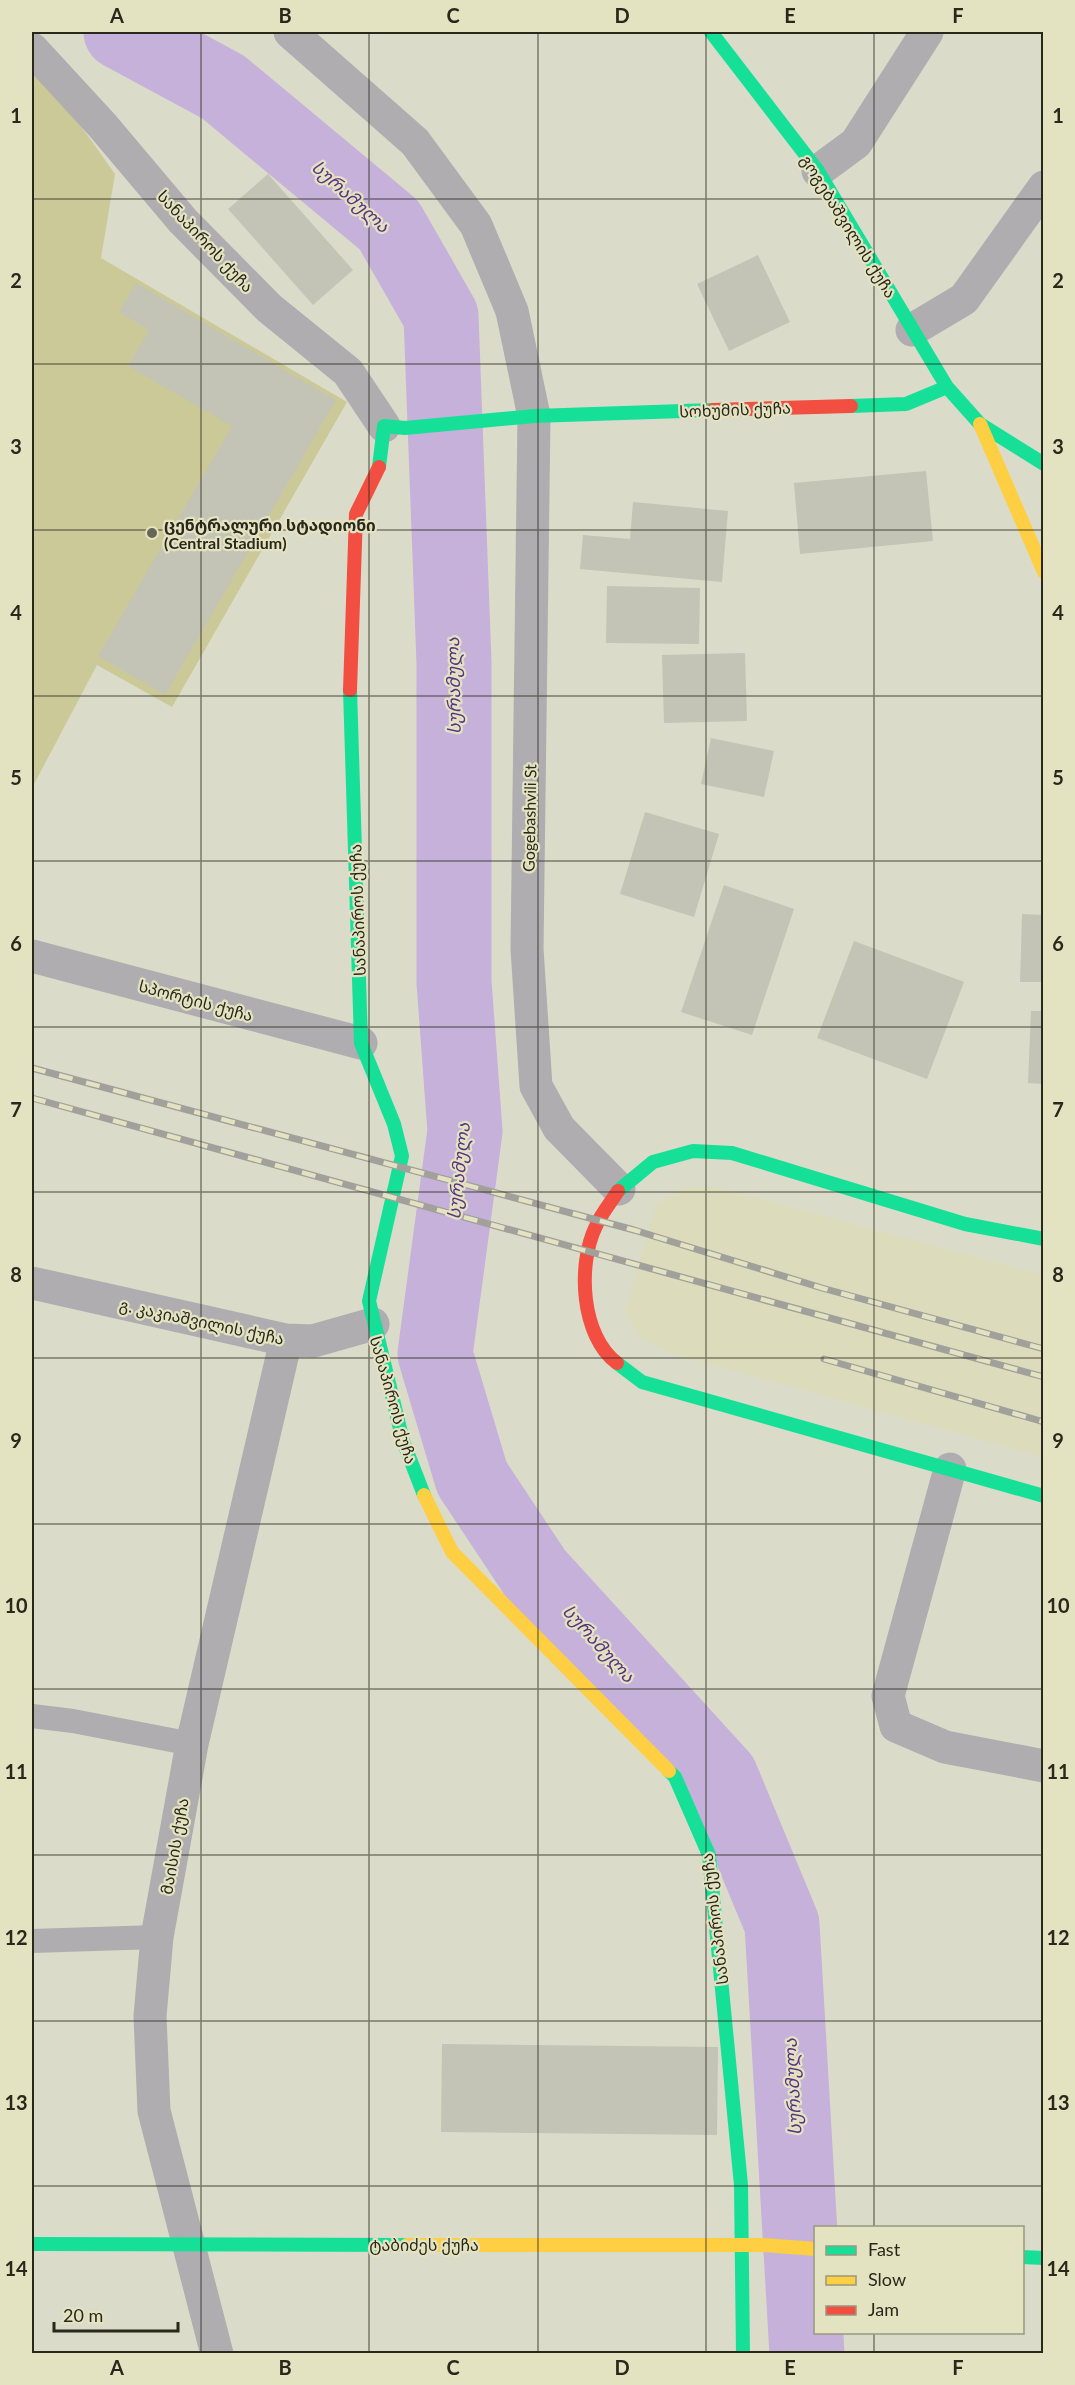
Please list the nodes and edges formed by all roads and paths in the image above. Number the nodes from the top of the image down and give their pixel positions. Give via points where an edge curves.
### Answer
1 (290, 32) edge
2 (711, 32) edge
3 (927, 32) edge
4 (32, 49) edge
5 (818, 171) junction
6 (1044, 187) edge
7 (912, 330) junction
8 (947, 387) junction
9 (527, 416) junction
10 (980, 424) junction
11 (395, 427) junction
12 (1044, 464) edge
13 (1044, 572) edge
14 (32, 956) edge
15 (361, 1043) junction
16 (619, 1189) junction
17 (1044, 1239) edge
18 (32, 1283) edge
19 (373, 1324) junction
20 (286, 1340) junction
21 (950, 1469) junction
22 (1044, 1496) edge
23 (32, 1716) edge
24 (192, 1744) junction
25 (1044, 1766) edge
26 (157, 1937) junction
27 (32, 1941) edge
28 (189, 2243) junction
29 (32, 2244) edge
30 (741, 2245) junction
31 (814, 2248) edge
32 (1024, 2257) edge
33 (1044, 2258) edge
34 (217, 2354) edge
35 (743, 2354) edge

1 - 9 street, Gogebashvili St via 415,142 476,225 512,311
2 - 5 street, გოგებაშვილის ქუჩა
3 - 5 street via 856,143
4 - 11 street, სანაპიროს ქუჩა via 183,221 269,308 348,372
5 - 7 street, გოგებაშვილის ქუჩა
6 - 7 street via 964,299
7 - 8 street, გოგებაშვილის ქუჩა
8 - 9 street, სოხუმის ქუჩა via 906,404
8 - 10 street, გოგებაშვილის ქუჩა
9 - 11 street, სოხუმის ქუჩა
9 - 16 street, Gogebashvili St via 527,949 536,1086 559,1128
10 - 12 street, გოგებაშვილის ქუჩა
10 - 13 street, გოგებაშვილის ქუჩა
11 - 15 street, სანაპიროს ქუჩა via 356,514 348,670
14 - 15 street, სპორტის ქუჩა
15 - 19 street, სანაპიროს ქუჩა via 394,1124 402,1156 369,1301
16 - 17 street via 653,1162 693,1151 732,1153 965,1224
16 - 21 street via 595,1227 584,1268 587,1312 606,1355 642,1382
18 - 20 street, გ. კაკიაშვილის ქუჩა
19 - 20 street, გ. კაკიაშვილის ქუჩა via 313,1341
19 - 30 street, სანაპიროს ქუჩა via 403,1441 422,1492 452,1552 675,1777 709,1855 741,2185
20 - 24 street, მაისის ქუჩა
21 - 22 street
21 - 25 street via 888,1696 896,1726 945,1747
23 - 24 lane
24 - 26 street, მაისის ქუჩა
26 - 27 lane
26 - 28 street, მაისის ქუჩა via 150,2016 153,2111
28 - 29 street, ტაბიძეს ქუჩა
28 - 30 street, ტაბიძეს ქუჩა
28 - 34 street, მაისის ქუჩა
30 - 31 street, ტაბიძეს ქუჩა
30 - 35 street, სანაპიროს ქუჩა
32 - 33 street

